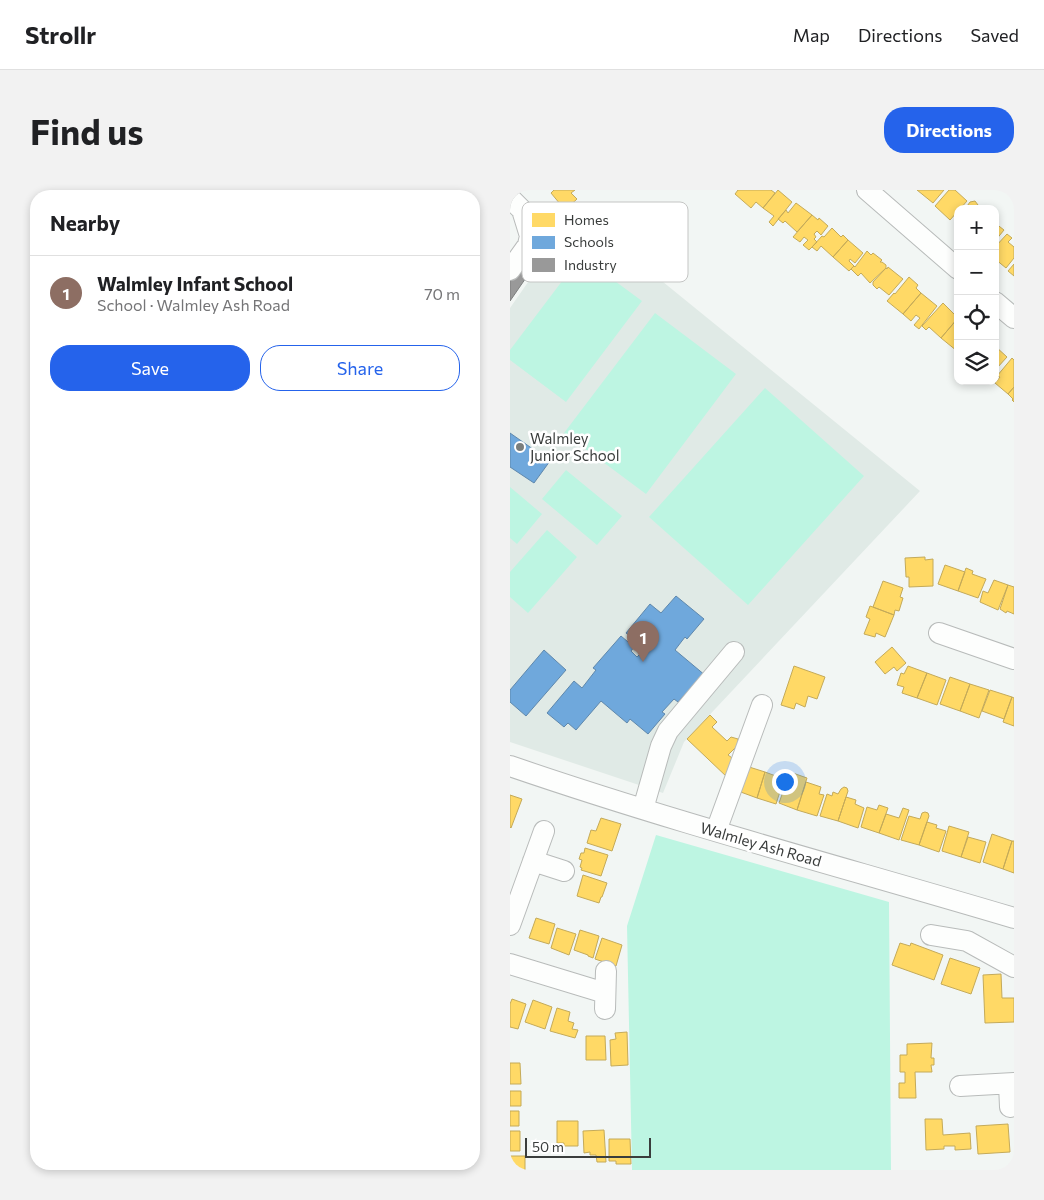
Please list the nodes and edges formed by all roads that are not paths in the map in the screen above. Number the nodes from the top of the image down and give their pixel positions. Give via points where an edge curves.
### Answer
1 (867, 190) edge
2 (516, 204) edge
3 (522, 218) edge
4 (522, 253) edge
5 (954, 266) edge
6 (510, 270) edge
7 (999, 305) edge
8 (1014, 318) edge
9 (939, 633) dead end
10 (734, 652) dead end
11 (1014, 659) edge
12 (762, 705) dead end
13 (510, 766) edge
14 (643, 809) junction
15 (544, 831) dead end
16 (716, 831) junction
17 (532, 862) junction
18 (564, 871) dead end
19 (1014, 918) edge
20 (510, 924) edge
21 (931, 935) dead end
22 (510, 964) edge
23 (1014, 967) edge
24 (606, 971) dead end
25 (1011, 1083) edge
26 (960, 1086) dead end
27 (1010, 1107) dead end

1 - 5 street
2 - 3 street
4 - 6 street
7 - 8 street
9 - 11 street
10 - 14 street via 668,731
12 - 16 street
13 - 14 street, Walmley Ash Road
14 - 16 street, Walmley Ash Road
15 - 17 street
16 - 19 street, Walmley Ash Road
17 - 18 street
17 - 20 street
21 - 23 street via 967,941
22 - 24 street via 605,1001
25 - 26 street
25 - 27 street

